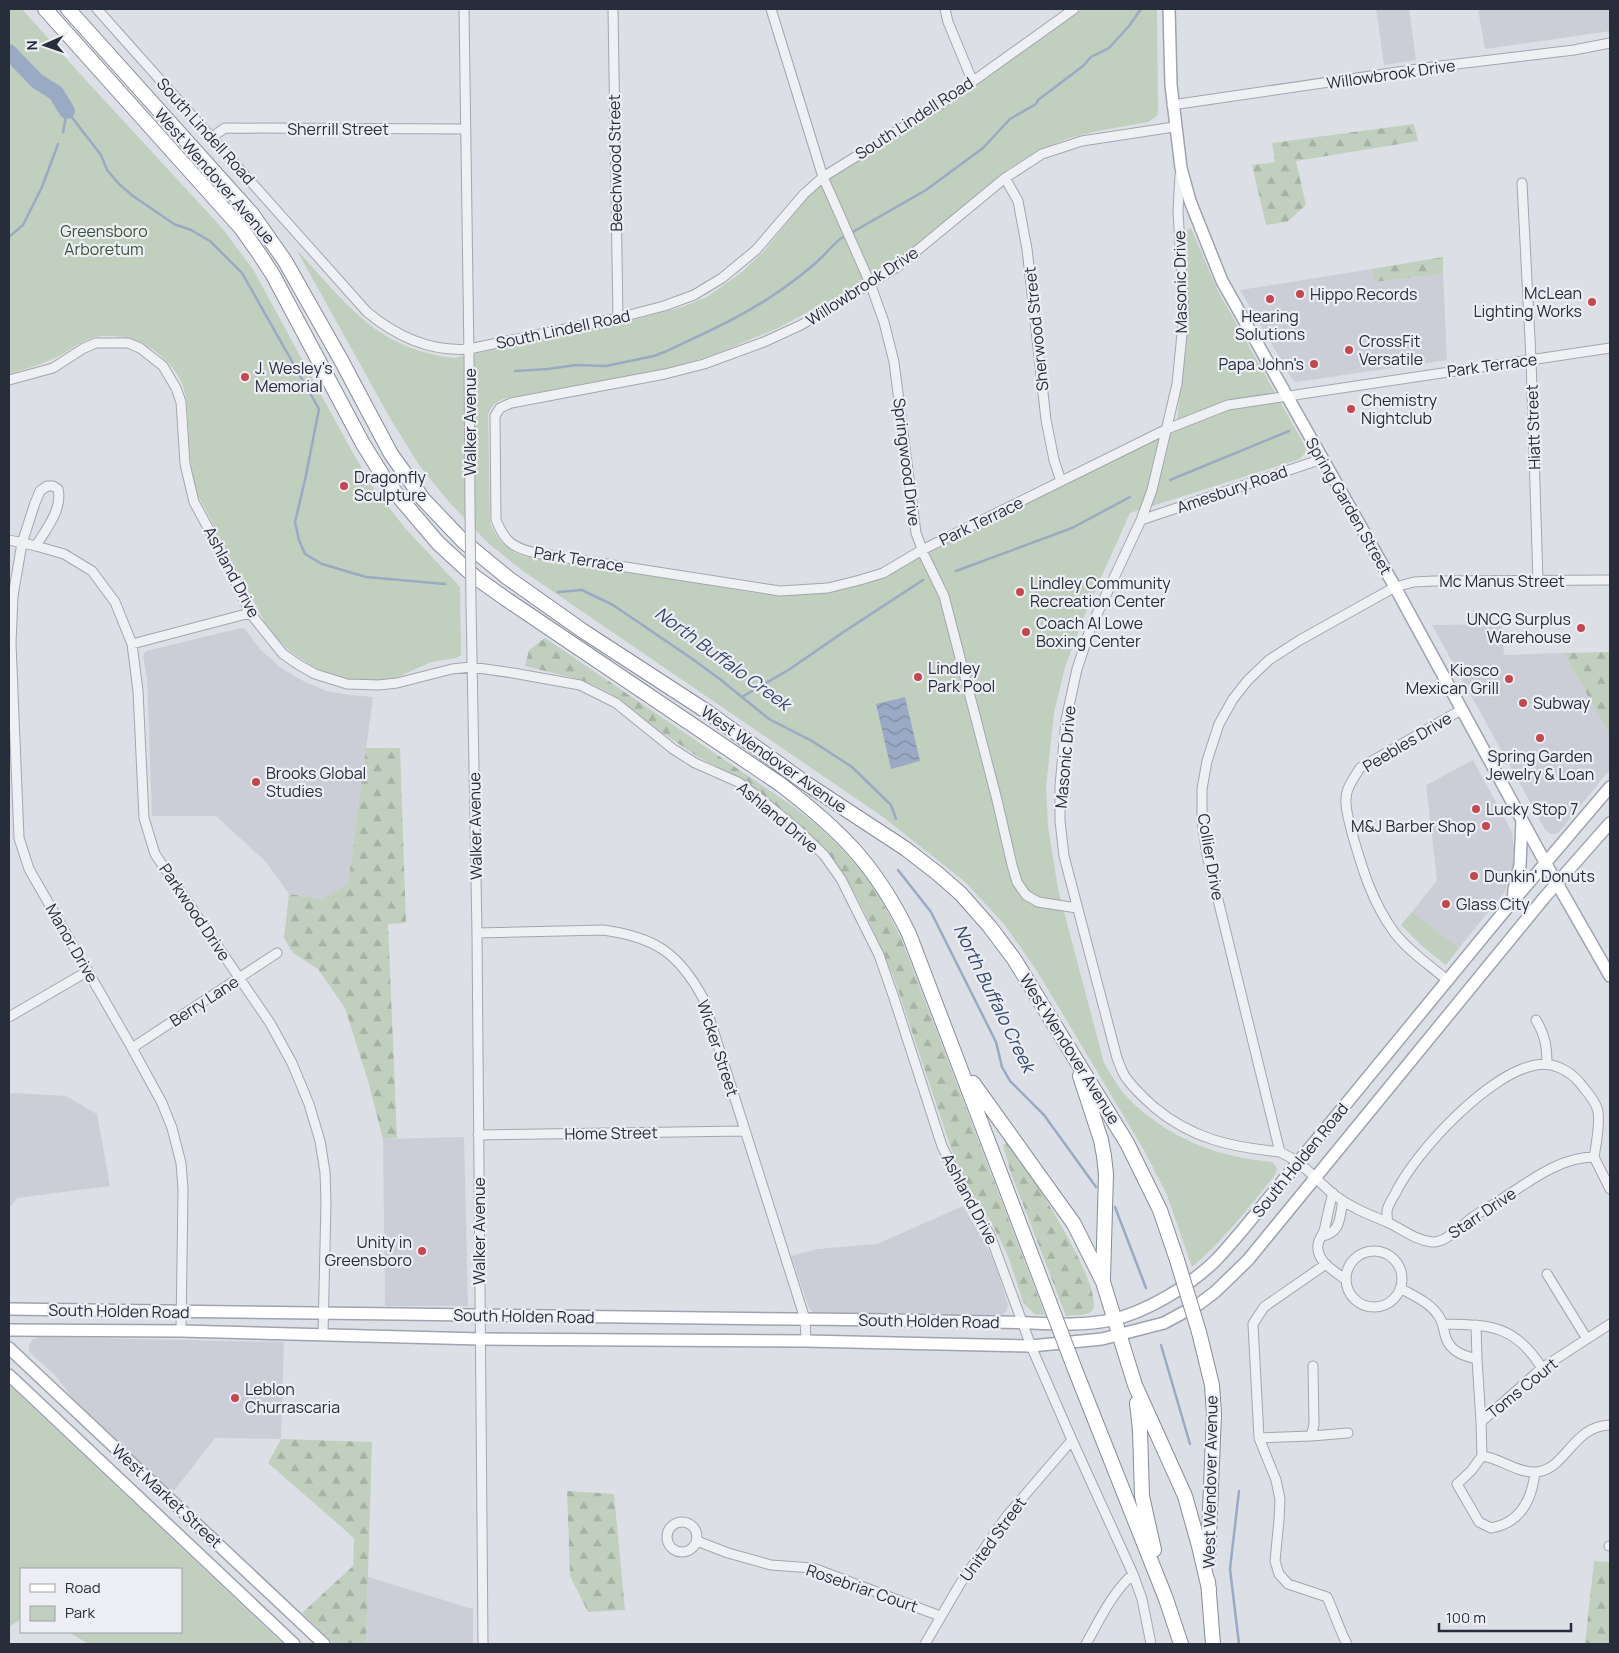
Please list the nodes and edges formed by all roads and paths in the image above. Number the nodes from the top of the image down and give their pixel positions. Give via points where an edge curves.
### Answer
1 (45, 9) edge
2 (68, 9) edge
3 (97, 9) edge
4 (464, 9) edge
5 (612, 9) edge
6 (771, 9) edge
7 (944, 9) edge
8 (1074, 9) edge
9 (1169, 9) edge
10 (1610, 43) edge
11 (972, 80) junction
12 (1172, 105) junction
13 (1174, 127) junction
14 (466, 129) junction
15 (212, 137) junction
16 (1181, 168) junction
17 (823, 177) junction
18 (1005, 178) junction
19 (1522, 183) dead end
20 (870, 284) junction
21 (618, 318) junction
22 (1610, 348) edge
23 (469, 349) junction
24 (1531, 359) junction
25 (9, 380) edge
26 (1287, 396) junction
27 (526, 400) joint
28 (1167, 429) junction
29 (1322, 459) junction
30 (1061, 481) junction
31 (1141, 520) junction
32 (9, 540) edge
33 (22, 543) junction
34 (36, 546) junction
35 (922, 550) junction
36 (1610, 580) edge
37 (1538, 581) junction
38 (1395, 587) junction
39 (250, 613) junction
40 (132, 644) junction
41 (471, 667) junction
42 (1461, 710) junction
43 (1610, 787) edge
44 (1522, 818) junction
45 (1610, 823) edge
46 (1546, 864) junction
47 (1557, 883) junction
48 (1513, 902) junction
49 (1076, 908) junction
50 (477, 933) junction
51 (276, 953) dead end
52 (88, 971) junction
53 (1610, 976) edge
54 (239, 978) junction
55 (1448, 981) junction
56 (9, 1017) edge
57 (1536, 1020) dead end
58 (132, 1048) junction
59 (1073, 1057) junction
60 (959, 1062) junction
61 (1547, 1064) junction
62 (744, 1130) junction
63 (478, 1135) junction
64 (1280, 1152) junction
65 (1594, 1157) junction
66 (1299, 1161) junction
67 (1316, 1177) junction
68 (1610, 1189) edge
69 (1332, 1193) junction
70 (1343, 1201) junction
71 (1388, 1223) junction
72 (1325, 1225) junction
73 (1336, 1229) junction
74 (1322, 1236) junction
75 (1326, 1264) junction
76 (1547, 1274) dead end
77 (1346, 1280) junction
78 (1103, 1282) junction
79 (1400, 1288) junction
80 (9, 1310) edge
81 (181, 1311) junction
82 (323, 1312) junction
83 (479, 1315) junction
84 (805, 1319) junction
85 (1114, 1319) junction
86 (1023, 1323) junction
87 (1443, 1324) junction
88 (1610, 1324) edge
89 (1476, 1325) junction
90 (9, 1330) edge
91 (181, 1331) junction
92 (323, 1334) junction
93 (1120, 1336) junction
94 (480, 1339) junction
95 (1587, 1339) junction
96 (806, 1341) junction
97 (1031, 1346) junction
98 (9, 1348) edge
99 (1477, 1359) junction
100 (1313, 1366) dead end
101 (1542, 1368) junction
102 (9, 1374) edge
103 (1135, 1385) junction
104 (1481, 1422) junction
105 (1610, 1425) edge
106 (1348, 1434) dead end
107 (1311, 1436) junction
108 (1260, 1438) junction
109 (1072, 1440) junction
110 (1482, 1456) junction
111 (1536, 1472) junction
112 (697, 1541) dead end
113 (1133, 1574) junction
114 (1209, 1589) junction
115 (1166, 1599) junction
116 (940, 1616) junction
117 (309, 1630) junction
118 (294, 1644) edge
119 (312, 1644) edge
120 (324, 1644) edge
121 (484, 1644) edge
122 (925, 1644) edge
123 (1086, 1644) edge
124 (1151, 1644) edge
125 (1181, 1644) edge
126 (1213, 1644) edge
127 (1347, 1644) edge

1 - 60 highway, West Wendover Avenue via 242,228 273,276 363,444 383,476 438,543 475,577 506,599 780,784 859,853 886,890 906,927
2 - 59 highway, West Wendover Avenue via 269,237 391,454 441,520 508,578 937,873 978,914 1014,959
3 - 15 street, South Lindell Road
4 - 14 street, Walker Avenue
5 - 21 street, Beechwood Street
6 - 17 street, Springwood Drive
7 - 11 street
8 - 11 street, South Lindell Road
9 - 12 main road, Spring Garden Street
10 - 12 street, Willowbrook Drive
11 - 17 street, South Lindell Road
12 - 13 main road, Spring Garden Street
13 - 16 main road, Spring Garden Street
13 - 18 street, Willowbrook Drive via 1082,141 1042,154
14 - 15 street, Sherrill Street via 224,128
14 - 23 street, Walker Avenue
15 - 23 street, South Lindell Road via 367,312 383,325 435,348
16 - 26 main road, Spring Garden Street via 1190,201 1222,282
16 - 28 street, Masonic Drive via 1178,211 1184,314 1177,384
17 - 20 street, Springwood Drive
17 - 21 street, South Lindell Road via 804,194 756,250 722,278 694,295
18 - 20 street, Willowbrook Drive via 919,250
18 - 30 street, Sherwood Street via 1018,201 1027,249 1046,420
19 - 24 street, Hiatt Street
20 - 27 street, Willowbrook Drive via 800,325 704,364
20 - 35 street, Springwood Drive via 894,362 906,472
21 - 23 street, South Lindell Road
22 - 24 street, Park Terrace
23 - 41 street, Walker Avenue, bridge
24 - 26 street, Park Terrace
24 - 37 street, Hiatt Street
25 - 39 street, Ashland Drive via 53,368 96,343 128,343 163,366 181,402 185,464 194,502
26 - 28 street, Park Terrace via 1228,405
26 - 29 main road, Spring Garden Street
27 - 35 street, Park Terrace via 500,408 495,416 496,520 502,535 512,545 524,550 780,591 828,588 860,580 883,573
28 - 30 street, Park Terrace
28 - 31 street, Masonic Drive
29 - 31 street, Amesbury Road
29 - 38 main road, Spring Garden Street
30 - 35 street, Park Terrace
31 - 49 street, Masonic Drive via 1091,627 1077,669 1066,720 1060,821
32 - 33 street, Parkwood Drive
33 - 34 street, Parkwood Drive
33 - 34 street, Manor Drive via 40,491 46,486 54,486 60,496 58,508
33 - 52 street, Manor Drive via 12,596 19,838 29,869
34 - 40 street, Parkwood Drive via 64,554 92,572 115,602
35 - 49 street, Springwood Drive via 944,596 1017,882 1026,895 1038,902
36 - 37 street, Mc Manus Street
37 - 38 street, Mc Manus Street via 1414,582
38 - 42 main road, Spring Garden Street
38 - 64 street, Collier Drive via 1300,640 1262,667 1233,700 1219,724 1207,761 1202,789 1207,855
39 - 40 street
39 - 41 street, Ashland Drive via 283,654 315,674 347,684 397,683
40 - 54 street, Parkwood Drive via 138,692 144,818 149,837 155,854
41 - 50 street, Walker Avenue
41 - 86 street, Ashland Drive via 580,685 616,703 673,750 738,782 824,855 841,879 879,955 942,1146 990,1235
42 - 44 main road, Spring Garden Street
42 - 55 street, Peebles Drive via 1360,768 1350,784 1346,800 1363,874 1376,902 1402,941
43 - 46 main road, South Holden Road
44 - 46 main road, Spring Garden Street
44 - 48 main road via 1520,865
45 - 47 main road, South Holden Road
46 - 47 main road, Spring Garden Street
46 - 48 main road, South Holden Road
47 - 53 main road, Spring Garden Street
47 - 67 main road, South Holden Road
48 - 55 main road, South Holden Road
49 - 64 street, Masonic Drive via 1117,1058 1126,1079 1145,1099 1187,1130 1225,1144
50 - 62 street, Wicker Street via 603,930 640,937 672,955 703,998
50 - 63 street, Walker Avenue
51 - 54 street, Berry Lane
52 - 56 street
52 - 58 street, Manor Drive
54 - 58 street, Berry Lane
54 - 82 street, Parkwood Drive via 292,1063 320,1141 326,1202
55 - 66 main road, South Holden Road
57 - 61 street via 1544,1032
58 - 81 street, Manor Drive via 168,1119 181,1163
59 - 78 highway via 1104,1156
59 - 114 highway, West Wendover Avenue, bridge via 1132,1152 1160,1210 1199,1332 1212,1385 1214,1414
60 - 78 highway via 1074,1224
60 - 115 highway, West Wendover Avenue, bridge
61 - 65 street via 1571,1074 1598,1108
61 - 71 street via 1512,1074 1445,1126 1401,1181 1387,1210
62 - 63 street, Home Street
62 - 84 street, Wicker Street
63 - 83 street, Walker Avenue
64 - 66 street, Starr Drive
65 - 68 street
65 - 71 street, Starr Drive via 1580,1157 1561,1163 1476,1215 1445,1239 1434,1242 1420,1239
66 - 67 street, Starr Drive
66 - 85 main road, South Holden Road via 1216,1261 1201,1274 1156,1302
67 - 69 street, Starr Drive
67 - 93 main road, South Holden Road via 1248,1260 1215,1292 1164,1323
69 - 70 street, Starr Drive
69 - 72 street
70 - 71 street, Starr Drive
70 - 73 street
72 - 73 street
72 - 74 street
73 - 74 street
74 - 75 street via 1317,1247
75 - 77 street
75 - 108 street via 1264,1307 1253,1324
76 - 95 street
77 - 79 street via 1350,1295 1367,1307 1378,1308 1387,1304
77 - 79 street via 1353,1260 1362,1252 1379,1250 1399,1266
78 - 85 highway
79 - 87 street via 1432,1308
80 - 81 main road, South Holden Road
81 - 82 main road, South Holden Road
81 - 91 street, Manor Drive
82 - 83 main road, South Holden Road
82 - 92 street, Parkwood Drive
83 - 84 main road, South Holden Road
83 - 94 street, Walker Avenue
84 - 86 main road, South Holden Road
84 - 96 street, Wicker Street
85 - 86 main road, South Holden Road via 1072,1325
85 - 93 highway
86 - 97 street, Ashland Drive
87 - 89 street
87 - 99 street via 1446,1338 1453,1348 1462,1355
88 - 95 street, Toms Court
89 - 99 street
89 - 101 street via 1513,1336 1525,1345
90 - 91 main road, South Holden Road
91 - 92 main road, South Holden Road
92 - 94 main road, South Holden Road
93 - 97 main road, South Holden Road
93 - 103 highway
94 - 96 main road, South Holden Road
94 - 121 street, Walker Avenue
95 - 101 street, Toms Court
96 - 97 main road, South Holden Road
97 - 109 street, Ashland Drive
98 - 117 main road, West Market Street
99 - 104 street
100 - 107 street via 1314,1425
101 - 104 street, Toms Court
102 - 118 main road, West Market Street
103 - 114 highway via 1185,1496
103 - 115 highway via 1142,1496
104 - 110 street, Toms Court
105 - 111 street via 1591,1429 1575,1441 1555,1464
106 - 107 street
107 - 108 street
108 - 127 street via 1280,1500 1275,1561 1279,1574 1288,1584 1327,1597
109 - 113 street, Ashland Drive
109 - 116 street, United Street via 1006,1517
110 - 111 street via 1510,1467
110 - 111 street via 1457,1484 1475,1516 1490,1528 1497,1527 1526,1505 1532,1495
112 - 116 street, Rosebriar Court via 771,1566 813,1568
113 - 123 street via 1111,1599
113 - 124 street, Ashland Drive
114 - 126 highway, West Wendover Avenue
115 - 125 highway, West Wendover Avenue
116 - 122 street, United Street
117 - 119 street
117 - 120 main road, West Market Street

